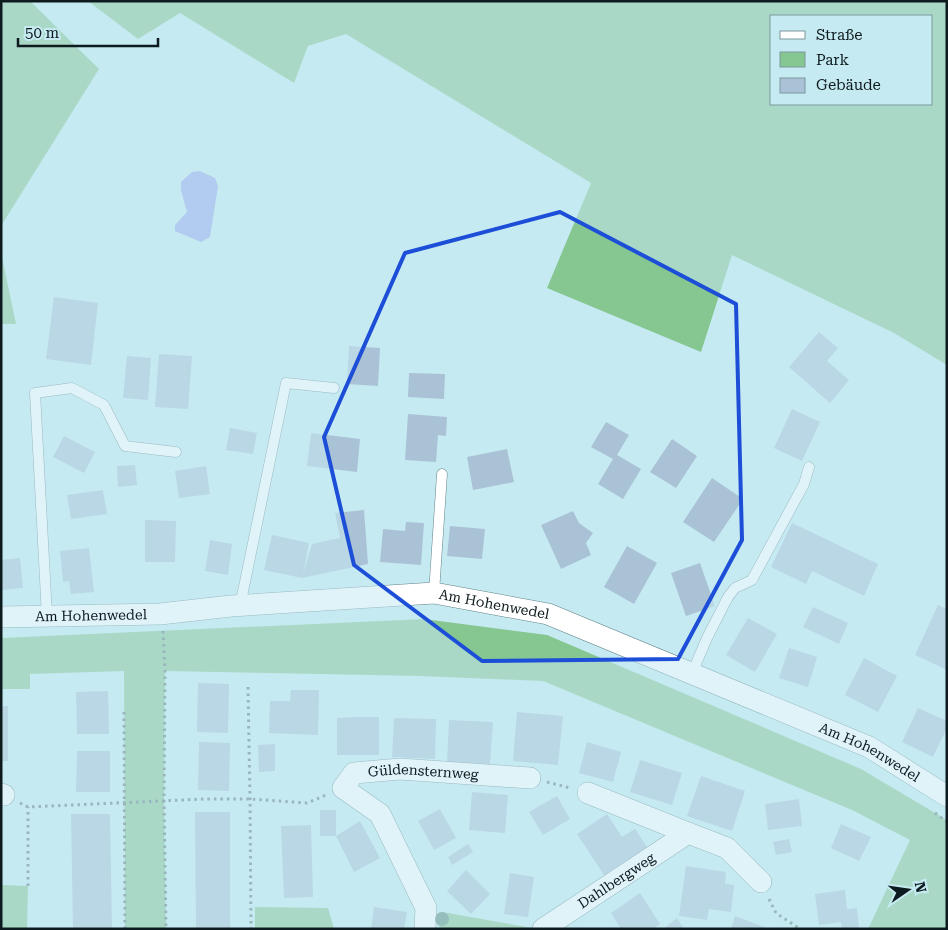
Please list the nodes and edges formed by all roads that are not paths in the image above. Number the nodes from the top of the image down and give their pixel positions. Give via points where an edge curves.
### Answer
1 (334, 388) dead end
2 (176, 452) dead end
3 (809, 467) dead end
4 (442, 474) dead end
5 (434, 592) junction
6 (240, 606) junction
7 (47, 616) junction
8 (1, 617) edge
9 (692, 674) junction
10 (530, 778) road end
11 (588, 793) road end
12 (947, 796) edge
13 (688, 833) junction
14 (761, 882) road end
15 (425, 929) edge
16 (543, 929) edge

1 - 6 lane via 286,383
2 - 7 lane via 125,446 104,405 72,388 35,394
3 - 9 lane via 804,484 752,580 734,588 728,597
4 - 5 lane
5 - 6 street, Am Hohenwedel
5 - 9 street, Am Hohenwedel via 548,614
6 - 7 street, Am Hohenwedel via 160,614
7 - 8 street, Am Hohenwedel
9 - 12 street, Am Hohenwedel via 869,747
10 - 15 street, Güldensternweg via 400,769 354,773 343,788 380,814 426,908
11 - 13 street
13 - 14 street via 727,848
13 - 16 street, Dahlbergweg

